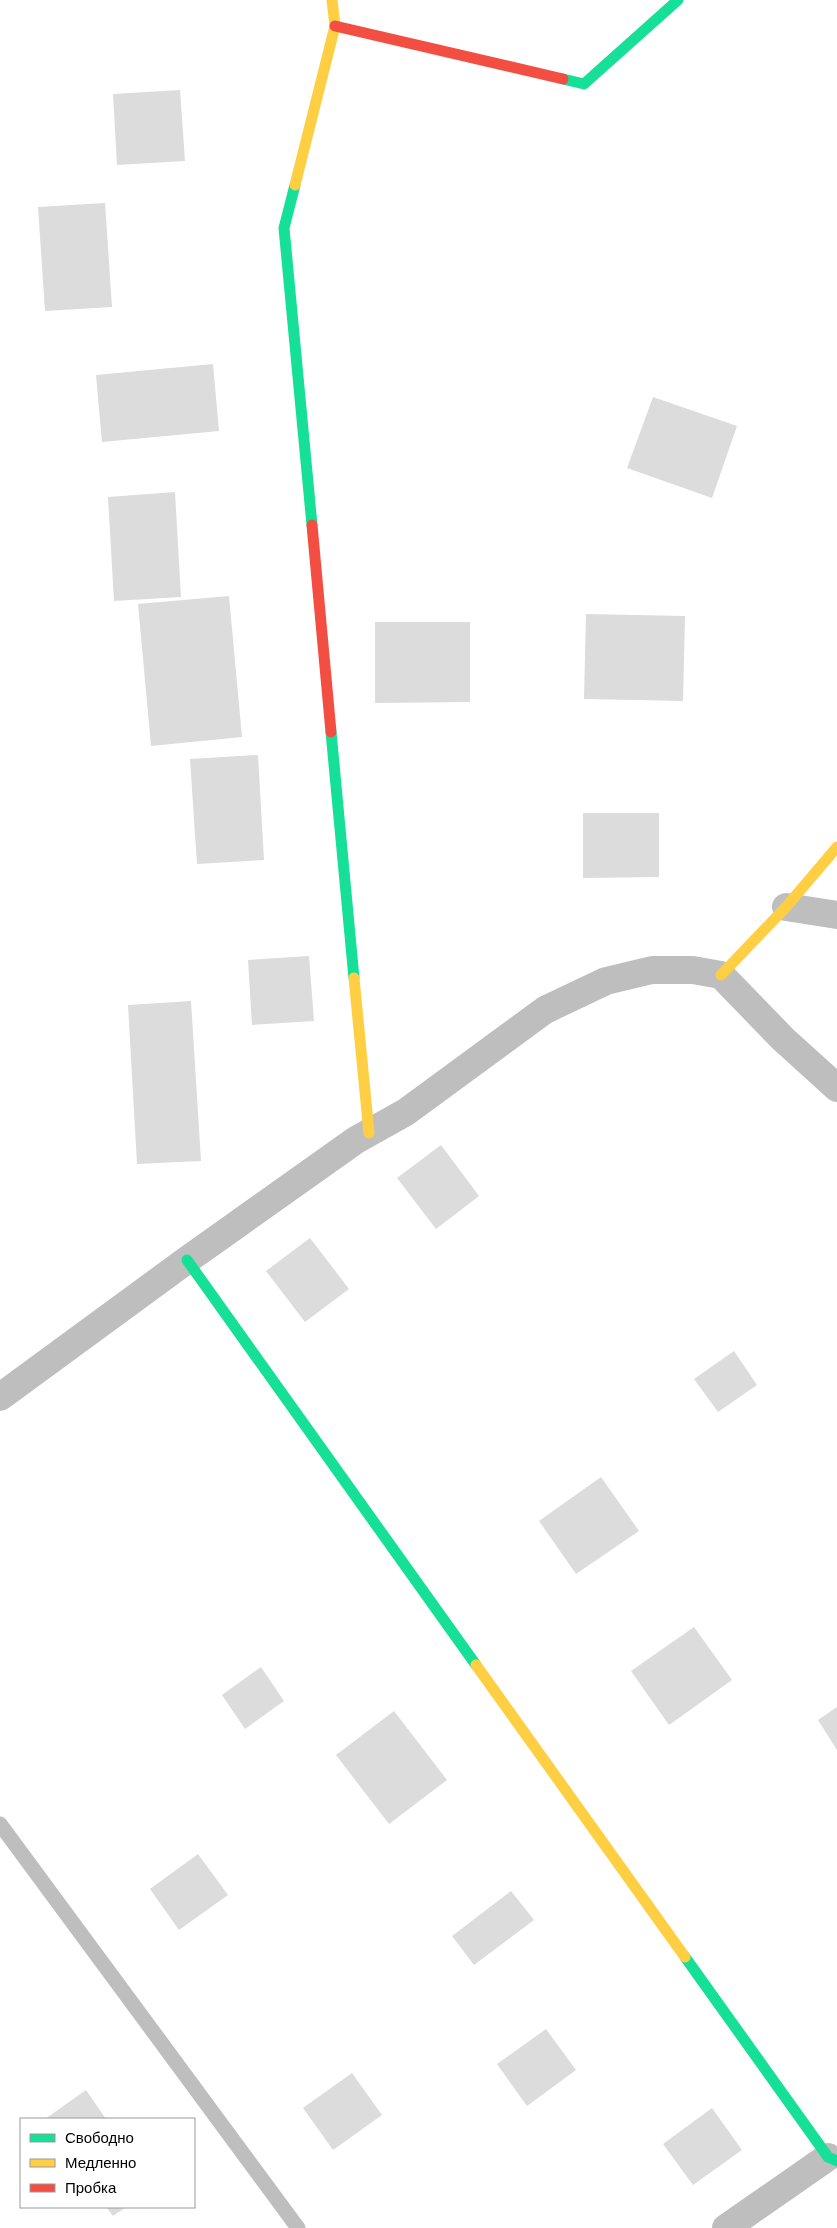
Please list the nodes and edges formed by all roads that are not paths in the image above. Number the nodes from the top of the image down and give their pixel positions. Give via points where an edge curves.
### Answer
1 (332, 0) edge
2 (678, 0) edge
3 (335, 26) junction
4 (837, 847) edge
5 (786, 907) junction
6 (837, 915) edge
7 (721, 975) junction
8 (837, 1088) edge
9 (369, 1133) junction
10 (187, 1260) junction
11 (0, 1397) edge
12 (0, 1824) edge
13 (833, 2159) edge
14 (298, 2228) edge
15 (726, 2228) edge

1 - 3 street
2 - 3 street via 584,84
3 - 9 street via 284,228
4 - 5 street
5 - 6 street
5 - 7 street
7 - 8 street via 783,1039
7 - 9 street via 694,970 652,970 606,980 545,1010 406,1112
9 - 10 street
10 - 11 street
10 - 13 street
12 - 14 lane
13 - 15 street

